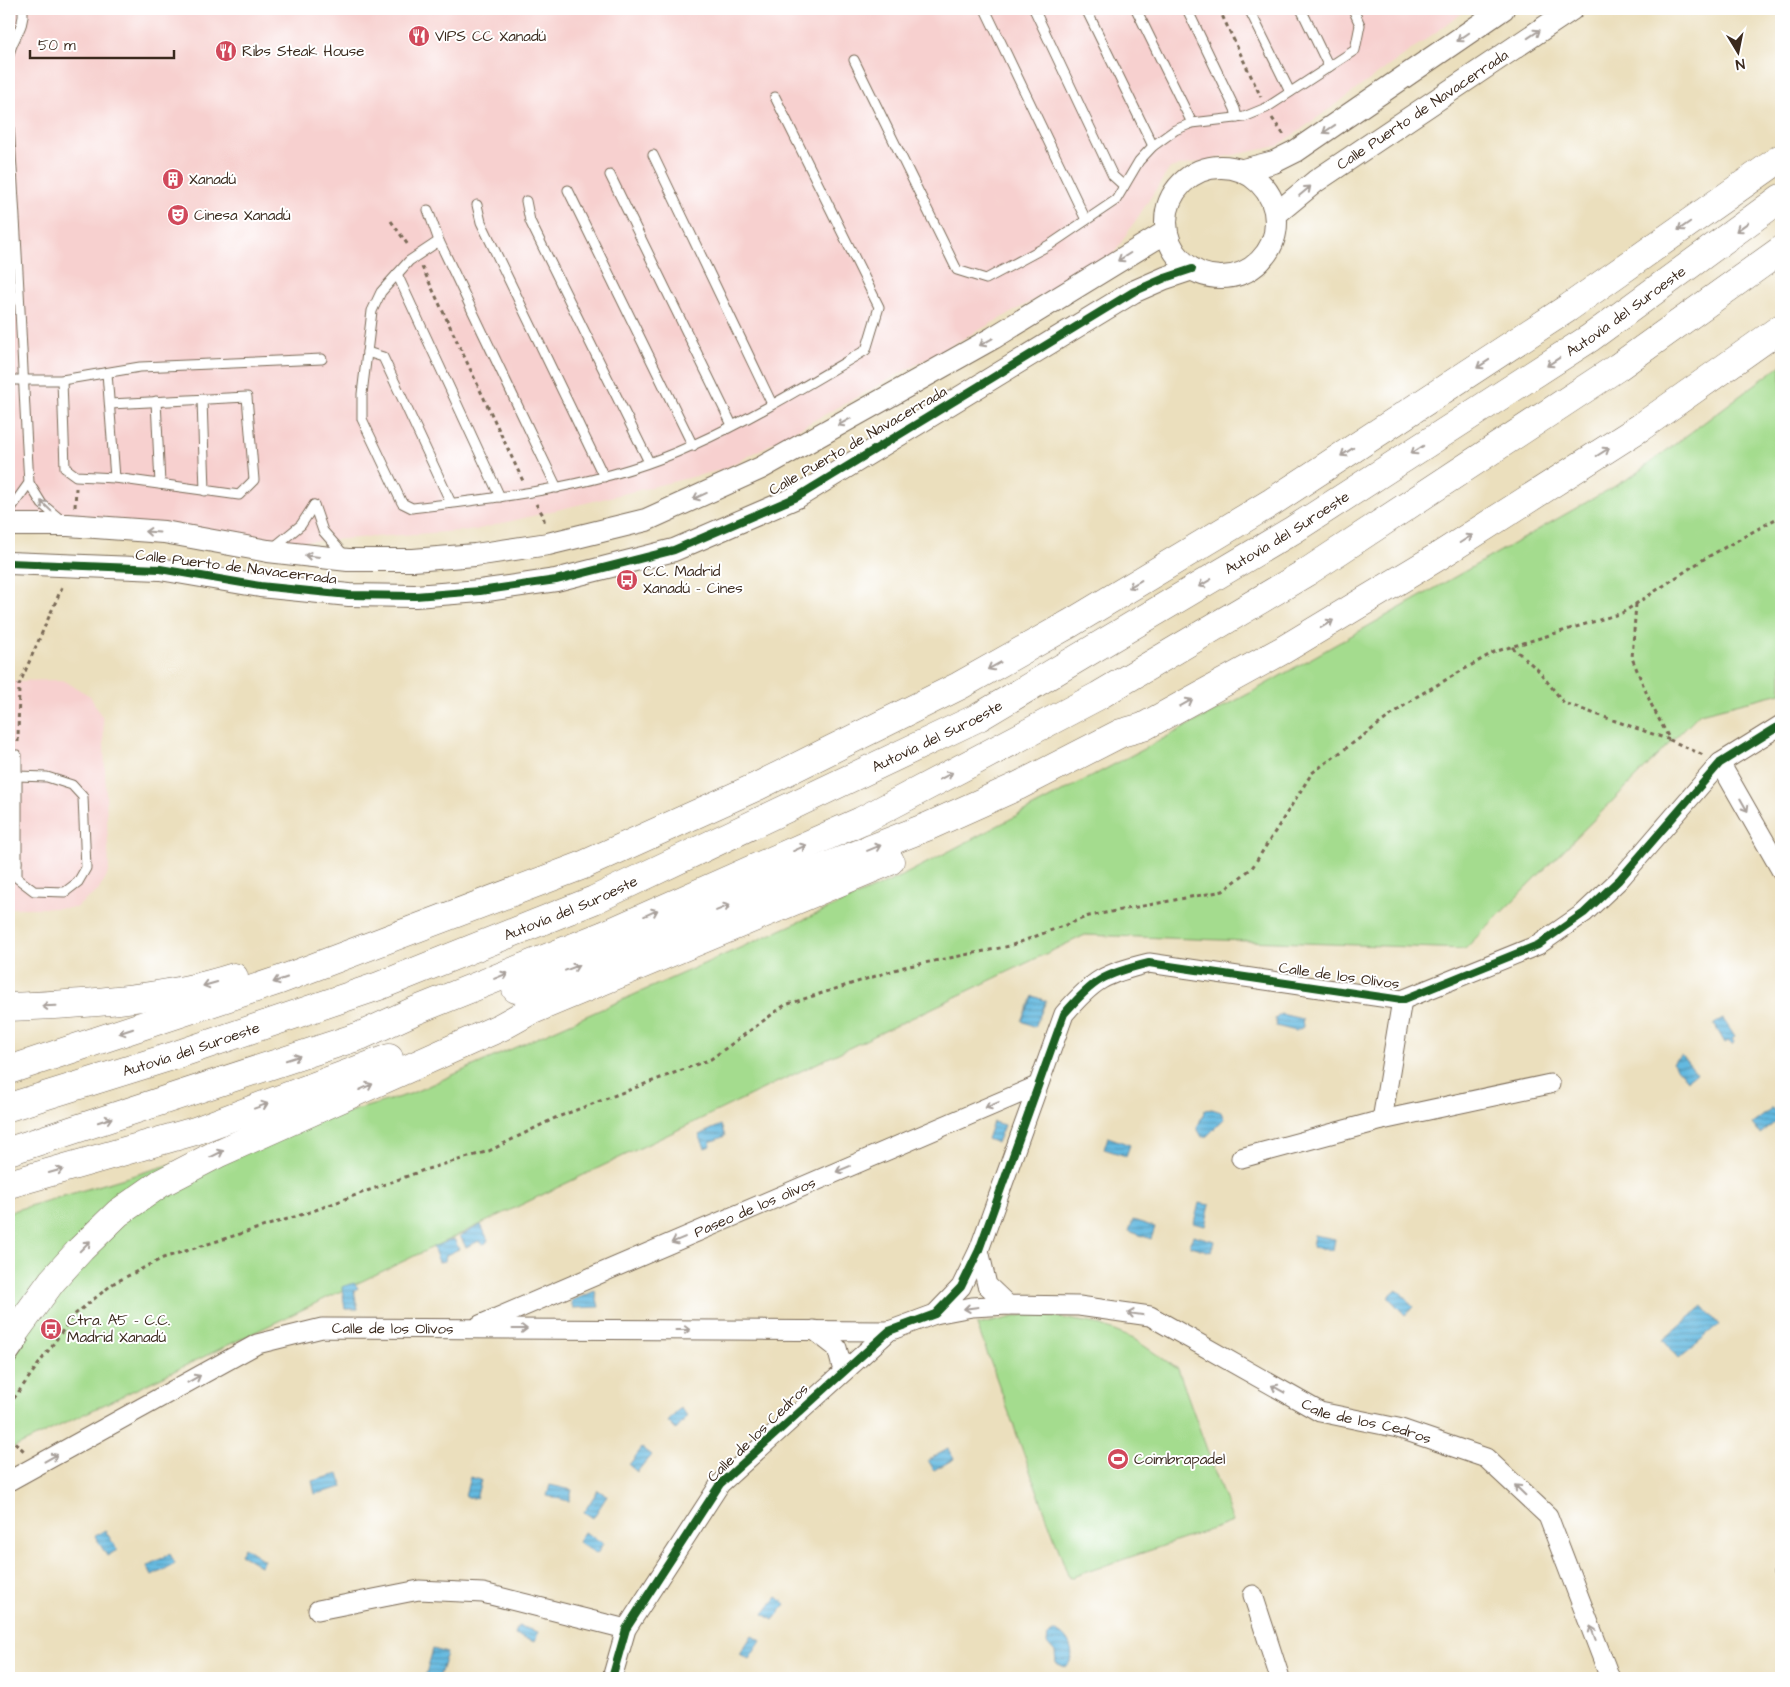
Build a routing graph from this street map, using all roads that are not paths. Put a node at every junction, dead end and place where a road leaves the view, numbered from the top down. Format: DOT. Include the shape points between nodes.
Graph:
graph roads {
  1 [pos="22,9"];
  2 [pos="985,9"];
  3 [pos="1034,9"];
  4 [pos="1086,9"];
  5 [pos="1136,9"];
  6 [pos="1187,9"];
  7 [pos="1249,9"];
  8 [pos="1300,9"];
  9 [pos="1353,9"];
  10 [pos="1503,9"];
  11 [pos="1572,9"];
  12 [pos="9,55"];
  13 [pos="854,60"];
  14 [pos="1329,66"];
  15 [pos="1290,92"];
  16 [pos="775,97"];
  17 [pos="1237,118"];
  18 [pos="1192,123"];
  19 [pos="9,126"];
  20 [pos="1153,146"];
  21 [pos="653,154"];
  22 [pos="1781,158"];
  23 [pos="10,161"];
  24 [pos="1243,170"];
  25 [pos="610,176"];
  26 [pos="1124,186"];
  27 [pos="568,190"];
  28 [pos="1781,198"];
  29 [pos="526,201"];
  30 [pos="12,205"];
  31 [pos="477,205"];
  32 [pos="428,210"];
  33 [pos="1276,214"];
  34 [pos="1086,220"];
  35 [pos="1166,232"];
  36 [pos="439,240"];
  37 [pos="13,243"];
  38 [pos="1781,250"];
  39 [pos="1192,269"];
  40 [pos="397,274"];
  41 [pos="9,290"];
  42 [pos="19,290"];
  43 [pos="1781,328"];
  44 [pos="20,333"];
  45 [pos="9,334"];
  46 [pos="367,352"];
  47 [pos="322,359"];
  48 [pos="107,373"];
  49 [pos="23,379"];
  50 [pos="9,380"];
  51 [pos="62,380"];
  52 [pos="202,399"];
  53 [pos="156,401"];
  54 [pos="110,404"];
  55 [pos="772,404"];
  56 [pos="732,425"];
  57 [pos="693,446"];
  58 [pos="650,462"];
  59 [pos="604,477"];
  60 [pos="115,478"];
  61 [pos="29,483"];
  62 [pos="160,484"];
  63 [pos="557,488"];
  64 [pos="205,490"];
  65 [pos="500,497"];
  66 [pos="451,503"];
  67 [pos="9,511"];
  68 [pos="68,525"];
  69 [pos="9,526"];
  70 [pos="268,551"];
  71 [pos="348,560"];
  72 [pos="9,563"];
  73 [pos="1781,725"];
  74 [pos="1143,727"];
  75 [pos="13,755"];
  76 [pos="1716,761"];
  77 [pos="17,776"];
  78 [pos="13,862"];
  79 [pos="1781,870"];
  80 [pos="359,952"];
  81 [pos="1402,1000"];
  82 [pos="9,1007"];
  83 [pos="528,1012"];
  84 [pos="360,1036"];
  85 [pos="9,1070"];
  86 [pos="1550,1084"];
  87 [pos="1037,1086"];
  88 [pos="9,1106"];
  89 [pos="1382,1120"];
  90 [pos="9,1151"];
  91 [pos="1241,1158"];
  92 [pos="9,1184"];
  93 [pos="979,1250"];
  94 [pos="52,1281"];
  95 [pos="1008,1305"];
  96 [pos="42,1311"];
  97 [pos="935,1314"];
  98 [pos="472,1328"];
  99 [pos="814,1330"];
  100 [pos="889,1331"];
  101 [pos="19,1336"];
  102 [pos="9,1362"];
  103 [pos="843,1371"];
  104 [pos="9,1481"];
  105 [pos="1781,1567"];
  106 [pos="1781,1581"];
  107 [pos="1253,1595"];
  108 [pos="318,1610"];
  109 [pos="626,1629"];
  110 [pos="612,1678"];
  111 [pos="1280,1678"];
  112 [pos="1610,1678"];
  1 -- 12 [label="lane" via="20,31 11,43"];
  2 -- 34 [label="lane"];
  3 -- 26 [label="lane" via="1113,176"];
  4 -- 20 [label="lane"];
  5 -- 18 [label="lane"];
  6 -- 17 [label="lane"];
  7 -- 15 [label="lane"];
  8 -- 14 [label="lane"];
  9 -- 14 [label="lane" via="1360,25 1354,50"];
  10 -- 24 [label="street, one-way" via="1296,151 1274,162"];
  33 -- 11 [label="street, Calle Puerto de Navacerrada, one-way" via="1316,181"];
  13 -- 34 [label="lane" via="957,270 986,279"];
  14 -- 15 [label="lane"];
  15 -- 17 [label="lane" via="1266,108"];
  16 -- 55 [label="lane" via="879,308 866,350 816,382"];
  17 -- 18 [label="lane"];
  18 -- 20 [label="lane" via="1175,130"];
  19 -- 23 [label="lane"];
  20 -- 26 [label="lane" via="1139,161"];
  21 -- 55 [label="lane"];
  22 -- 80 [label="highway, one-way" via="1568,308 1272,502 959,686 758,786 581,866"];
  23 -- 30 [label="lane"];
  24 -- 33 [label="street" via="1266,188"];
  24 -- 35 [label="street" via="1209,167 1193,173 1170,198 1165,215"];
  25 -- 56 [label="lane"];
  26 -- 34 [label="lane" via="1116,200"];
  27 -- 57 [label="lane"];
  28 -- 88 [label="highway, Autovía del Suroeste, one-way" via="1590,338 1442,434 1293,530 979,717 594,900 406,975 176,1055"];
  29 -- 58 [label="lane" via="530,221"];
  30 -- 37 [label="lane"];
  31 -- 59 [label="lane" via="481,222"];
  32 -- 36 [label="lane"];
  33 -- 39 [label="street" via="1276,232 1270,249 1259,263 1227,277 1209,276"];
  35 -- 39 [label="street" via="1180,260"];
  35 -- 71 [label="street, Calle Puerto de Navacerrada, one-way" via="993,338 761,468 646,520 548,544 466,556"];
  36 -- 40 [label="lane" via="408,260"];
  36 -- 63 [label="lane"];
  37 -- 42 [label="lane"];
  84 -- 38 [label="highway, one-way" via="604,935 861,821 1098,696 1307,572 1618,367"];
  39 -- 72 [label="street, Calle Puerto de Navacerrada" via="1133,292 797,497 674,550 556,580 415,596 349,595 260,586 160,569"];
  40 -- 46 [label="lane" via="381,292 372,311"];
  40 -- 65 [label="lane"];
  41 -- 42 [label="lane"];
  42 -- 44 [label="lane"];
  74 -- 43 [label="highway, one-way" via="1283,650 1439,556 1641,427"];
  44 -- 45 [label="lane"];
  44 -- 49 [label="lane"];
  46 -- 66 [label="lane" via="383,357"];
  46 -- 66 [label="lane" via="362,419 402,503 412,508"];
  47 -- 48 [label="lane" via="140,367"];
  48 -- 51 [label="lane"];
  48 -- 54 [label="lane"];
  49 -- 50 [label="lane"];
  49 -- 51 [label="lane"];
  49 -- 61 [label="lane"];
  51 -- 60 [label="lane" via="65,468 76,476"];
  52 -- 53 [label="lane"];
  52 -- 64 [label="lane"];
  52 -- 64 [label="lane" via="247,397 254,480 239,495"];
  53 -- 54 [label="lane"];
  53 -- 62 [label="lane"];
  54 -- 60 [label="lane"];
  55 -- 56 [label="lane"];
  56 -- 57 [label="lane"];
  57 -- 58 [label="lane"];
  58 -- 59 [label="lane"];
  59 -- 63 [label="lane"];
  60 -- 62 [label="lane"];
  61 -- 67 [label="lane"];
  68 -- 61 [label="lane, one-way" via="42,504"];
  62 -- 64 [label="lane"];
  63 -- 65 [label="lane"];
  65 -- 66 [label="lane"];
  68 -- 69 [label="street, Calle Puerto de Navacerrada"];
  70 -- 68 [label="street, Calle Puerto de Navacerrada, one-way" via="164,532"];
  71 -- 70 [label="street, Calle Puerto de Navacerrada, one-way"];
  70 -- 71 [label="lane" via="301,525 314,505 323,532"];
  73 -- 76 [label="street, Calle de los Olivos"];
  74 -- 83 [label="highway" via="1126,741 902,856"];
  84 -- 74 [label="highway, one-way" via="418,1026 579,966 929,826"];
  75 -- 77 [label="lane"];
  76 -- 79 [label="street, one-way"];
  76 -- 81 [label="street, Calle de los Olivos" via="1619,880 1584,913 1538,946"];
  77 -- 78 [label="lane"];
  77 -- 78 [label="lane" via="47,777 72,785 82,797 86,868 78,882 65,892 34,891 17,878"];
  80 -- 82 [label="highway, one-way" via="305,953 206,986 136,998"];
  80 -- 85 [label="highway, one-way"];
  81 -- 87 [label="street, Calle de los Olivos" via="1148,963 1114,971 1086,988 1064,1014"];
  81 -- 89 [label="street"];
  92 -- 83 [label="highway, one-way" via="195,1131 497,1018"];
  94 -- 83 [label="highway, one-way" via="118,1213 161,1183 217,1154"];
  90 -- 84 [label="highway, one-way"];
  86 -- 89 [label="street"];
  87 -- 93 [label="street, Calle de los Olivos"];
  87 -- 98 [label="street, Paseo de los olivos, one-way"];
  89 -- 91 [label="street"];
  93 -- 95 [label="street" via="987,1285"];
  93 -- 97 [label="street, Calle de los Olivos" via="960,1287"];
  94 -- 96 [label="lane" via="47,1304"];
  94 -- 101 [label="highway"];
  95 -- 97 [label="street, Calle de los Cedros, one-way"];
  112 -- 95 [label="street, Calle de los Cedros, one-way" via="1548,1516 1486,1458 1398,1428 1320,1412 1150,1316 1078,1306"];
  97 -- 100 [label="street"];
  98 -- 99 [label="street, Calle de los Olivos, one-way"];
  104 -- 98 [label="street, Calle de los Olivos, one-way" via="257,1344 322,1328"];
  99 -- 100 [label="street, Calle de los Olivos"];
  99 -- 103 [label="street" via="837,1348"];
  100 -- 103 [label="street, Calle de los Cedros"];
  101 -- 102 [label="lane"];
  103 -- 109 [label="street, Calle de los Cedros" via="720,1484"];
  105 -- 106 [label="lane" via="1778,1573"];
  107 -- 111 [label="street"];
  108 -- 109 [label="street" via="419,1590 483,1593"];
  109 -- 110 [label="street, Calle de los Cedros"];
}
